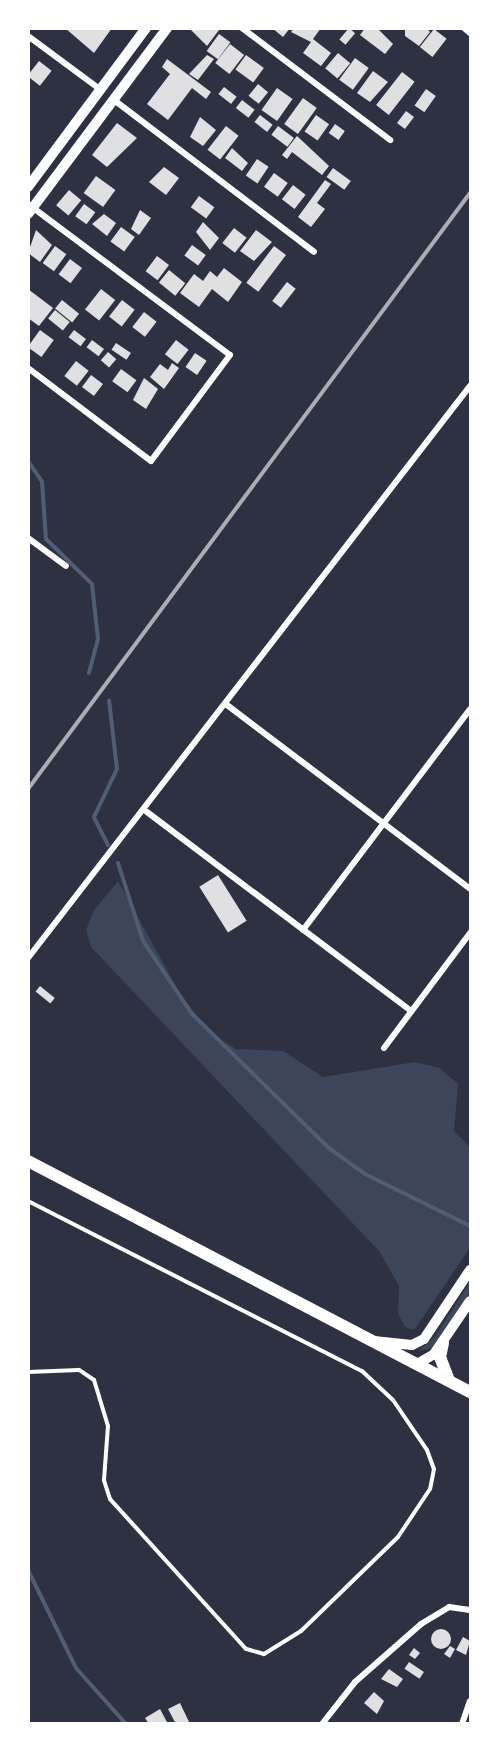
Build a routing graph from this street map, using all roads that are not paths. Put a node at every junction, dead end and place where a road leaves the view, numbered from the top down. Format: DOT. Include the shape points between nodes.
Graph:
graph roads {
  1 [pos="146,28"];
  2 [pos="167,28"];
  3 [pos="242,28"];
  4 [pos="464,28"];
  5 [pos="471,33"];
  6 [pos="28,36"];
  7 [pos="100,90"];
  8 [pos="114,100"];
  9 [pos="390,140"];
  10 [pos="28,187"];
  11 [pos="30,209"];
  12 [pos="314,252"];
  13 [pos="28,368"];
  14 [pos="471,386"];
  15 [pos="28,538"];
  16 [pos="66,566"];
  17 [pos="227,705"];
  18 [pos="471,709"];
  19 [pos="147,812"];
  20 [pos="384,824"];
  21 [pos="471,889"];
  22 [pos="303,930"];
  23 [pos="471,933"];
  24 [pos="28,958"];
  25 [pos="411,1011"];
  26 [pos="384,1047"];
  27 [pos="28,1161"];
  28 [pos="28,1201"];
  29 [pos="471,1270"];
  30 [pos="471,1301"];
  31 [pos="375,1341"];
  32 [pos="443,1343"];
  33 [pos="417,1364"];
  34 [pos="28,1372"];
  35 [pos="450,1381"];
  36 [pos="471,1392"];
  37 [pos="471,1610"];
  38 [pos="471,1701"];
  39 [pos="321,1724"];
  40 [pos="462,1724"];
  1 -- 7 [label="main road"];
  2 -- 8 [label="main road"];
  3 -- 9 [label="street"];
  4 -- 5 [label="street"];
  6 -- 7 [label="street"];
  7 -- 10 [label="main road"];
  8 -- 11 [label="main road"];
  8 -- 12 [label="street"];
  11 -- 13 [label="street" via="230,355 151,461"];
  14 -- 17 [label="street"];
  15 -- 16 [label="street"];
  17 -- 19 [label="street"];
  17 -- 20 [label="street"];
  18 -- 20 [label="street"];
  19 -- 22 [label="street"];
  19 -- 24 [label="street"];
  20 -- 21 [label="street"];
  20 -- 22 [label="street"];
  22 -- 25 [label="street"];
  23 -- 25 [label="street"];
  25 -- 26 [label="street"];
  27 -- 31 [label="main road"];
  28 -- 34 [label="lane" via="362,1371 393,1400 427,1450 434,1469 430,1489 398,1537 301,1631 264,1654 246,1649 110,1499 104,1480 108,1426 94,1380 79,1370"];
  29 -- 31 [label="main road" via="424,1339 412,1345"];
  30 -- 32 [label="main road"];
  31 -- 33 [label="main road"];
  32 -- 33 [label="main road"];
  32 -- 35 [label="main road" via="440,1358"];
  33 -- 35 [label="main road"];
  35 -- 36 [label="main road"];
  37 -- 39 [label="street" via="449,1607 375,1662"];
  38 -- 40 [label="street"];
}
